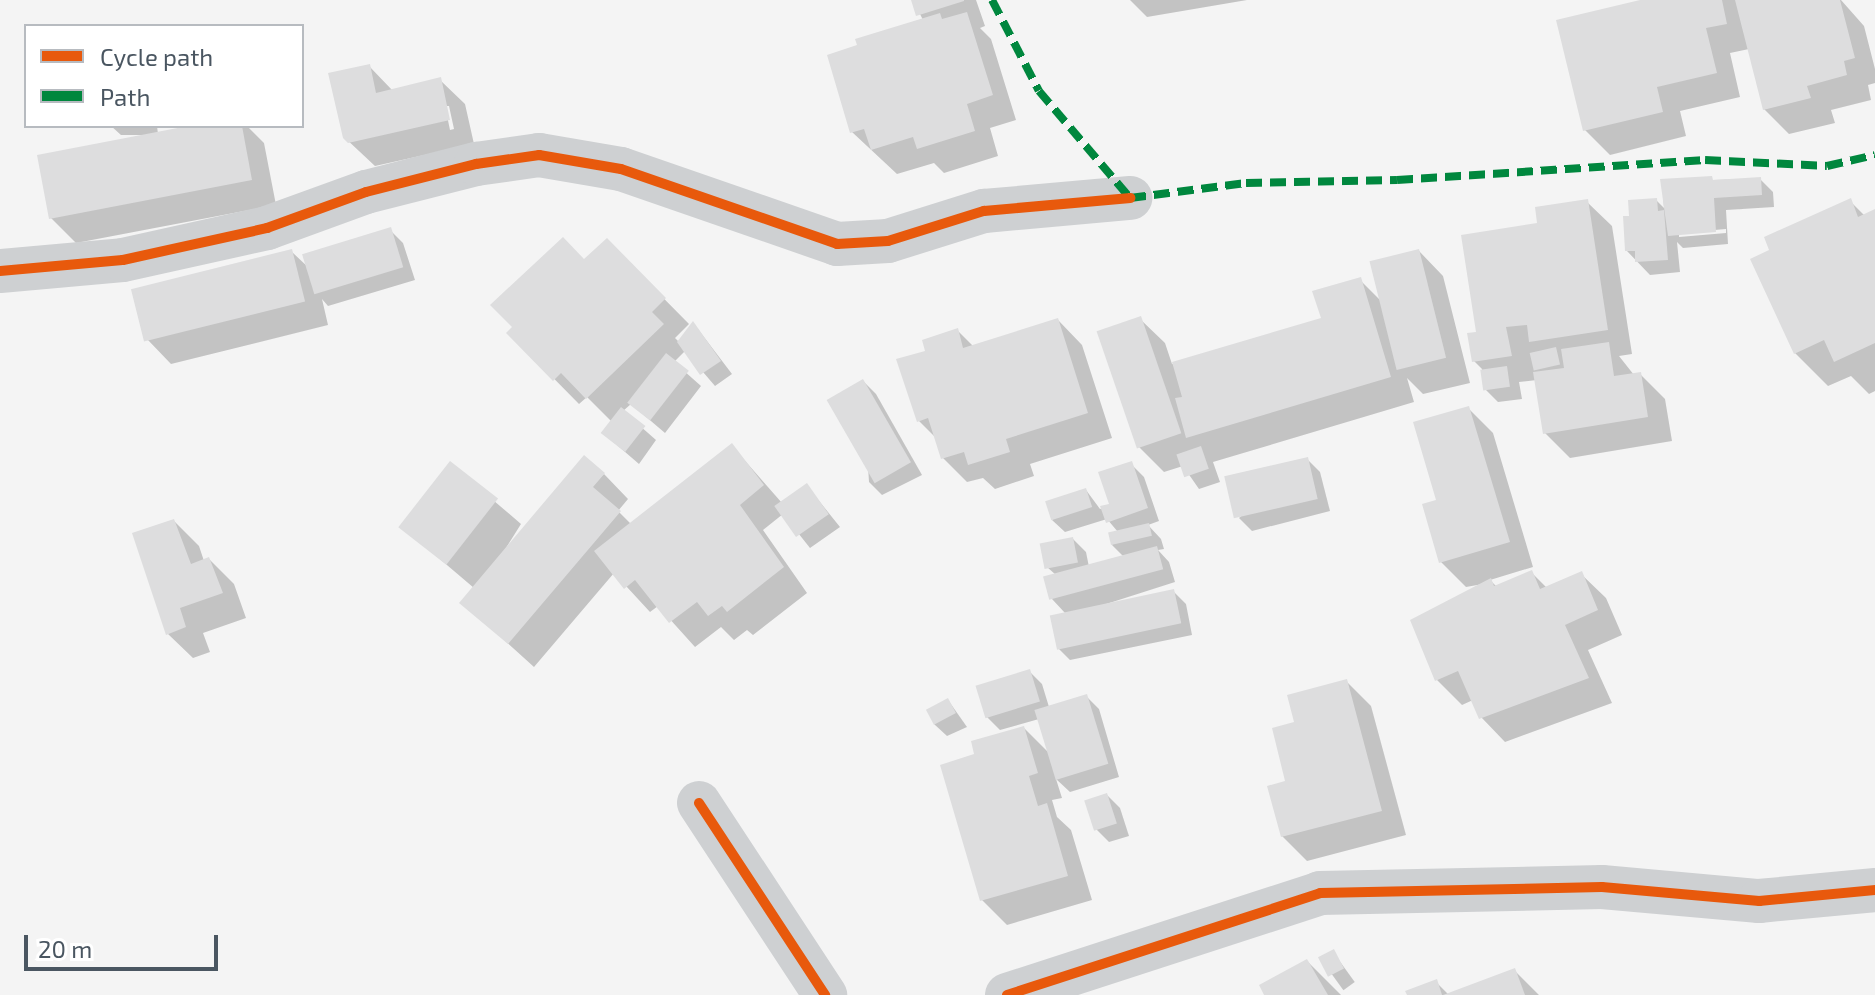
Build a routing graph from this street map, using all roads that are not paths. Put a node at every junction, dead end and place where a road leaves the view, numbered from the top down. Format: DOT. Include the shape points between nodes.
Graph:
graph roads {
  1 [pos="1130,198"];
  2 [pos="0,271"];
  3 [pos="699,803"];
  4 [pos="1875,890"];
  5 [pos="825,995"];
  6 [pos="1007,995"];
  1 -- 2 [label="street" via="984,211 888,241 837,244 621,169 539,155 462,167 366,192 267,228 123,260"];
  3 -- 5 [label="street"];
  4 -- 6 [label="street" via="1759,901 1602,887 1320,893"];
}
